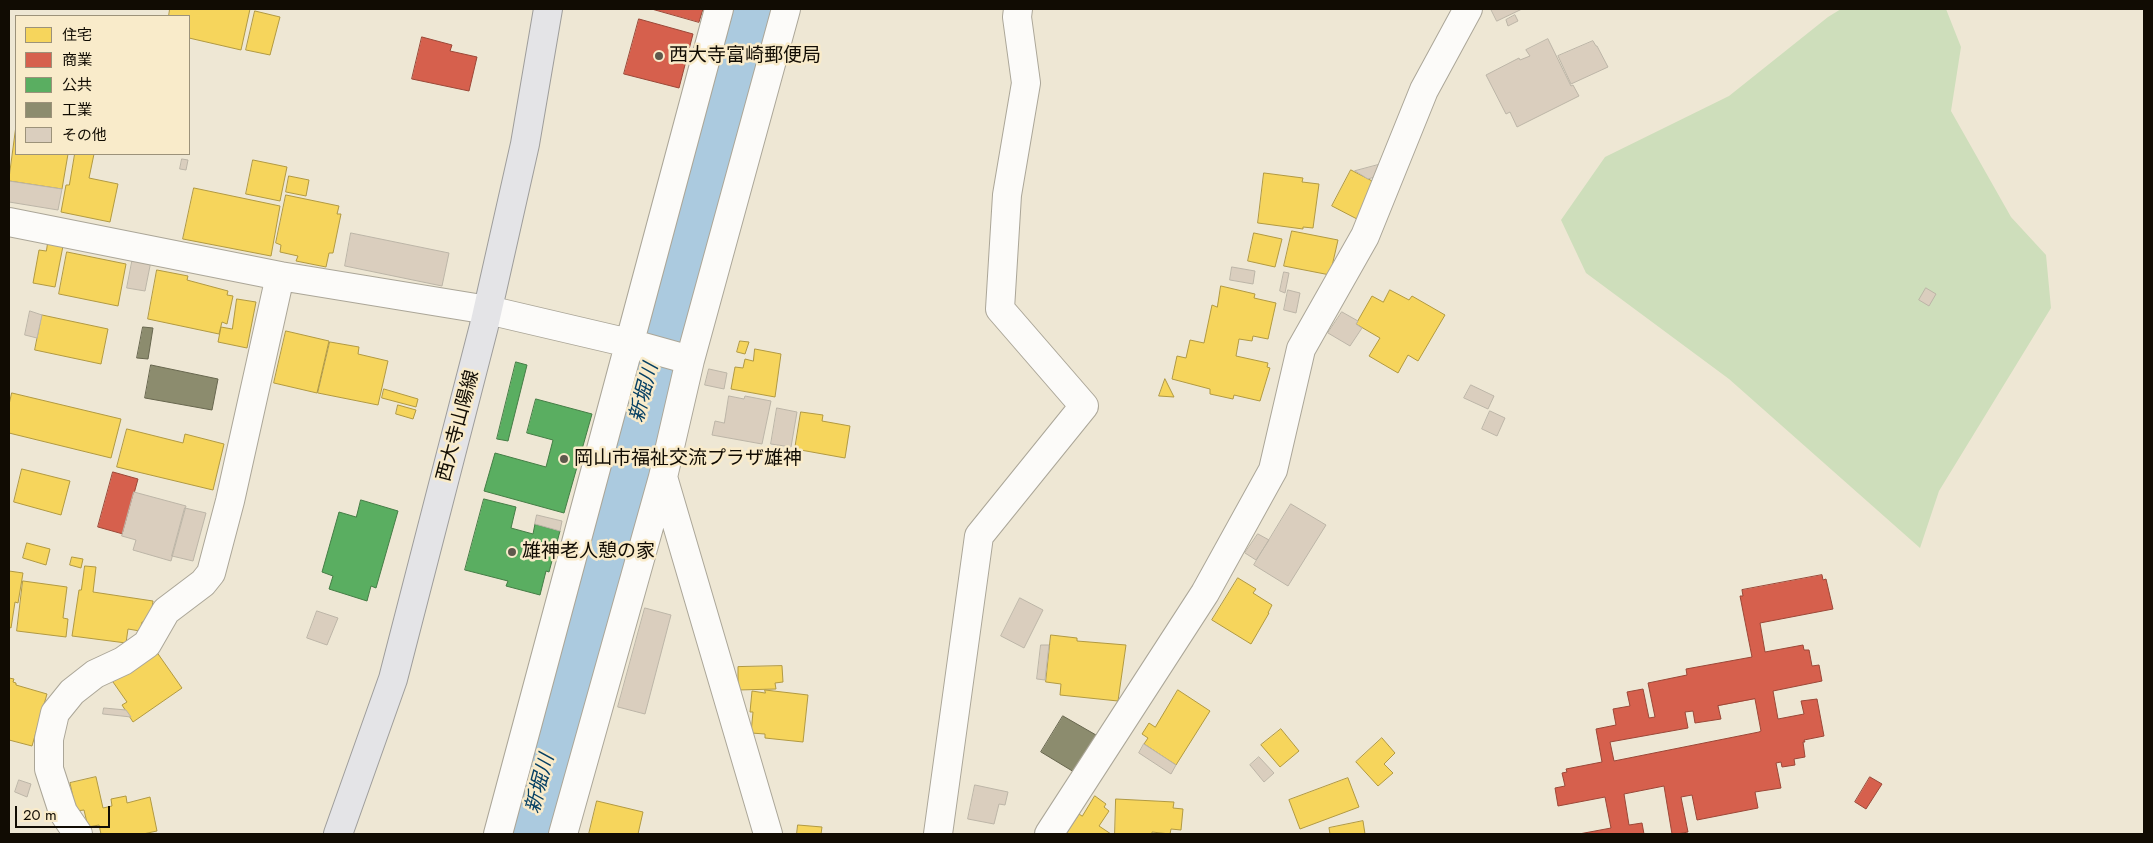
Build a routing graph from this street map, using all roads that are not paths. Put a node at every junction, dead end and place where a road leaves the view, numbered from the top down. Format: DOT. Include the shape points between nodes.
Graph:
graph roads {
  1 [pos="548,9"];
  2 [pos="719,9"];
  3 [pos="786,9"];
  4 [pos="1018,9"];
  5 [pos="1468,9"];
  6 [pos="9,222"];
  7 [pos="280,276"];
  8 [pos="488,310"];
  9 [pos="633,344"];
  10 [pos="685,358"];
  11 [pos="663,477"];
  12 [pos="78,834"];
  13 [pos="338,834"];
  14 [pos="498,834"];
  15 [pos="563,834"];
  16 [pos="768,834"];
  17 [pos="938,834"];
  18 [pos="1049,834"];
  1 -- 8 [label="main road, 西大寺山陽線" via="525,144"];
  2 -- 9 [label="street"];
  3 -- 10 [label="street"];
  4 -- 17 [label="street" via="1026,83 1007,195 1000,309 1084,406 979,536"];
  5 -- 18 [label="street" via="1424,90 1365,236 1301,349 1273,470 1205,593"];
  6 -- 7 [label="street"];
  7 -- 8 [label="street"];
  7 -- 12 [label="street" via="211,573 166,611 146,644 123,661 95,674 72,692 55,713 49,739 50,769 63,812"];
  8 -- 9 [label="street"];
  8 -- 13 [label="main road, 西大寺山陽線" via="393,679"];
  9 -- 10 [label="street"];
  9 -- 14 [label="street"];
  10 -- 11 [label="street"];
  11 -- 15 [label="street"];
  11 -- 16 [label="street"];
}
